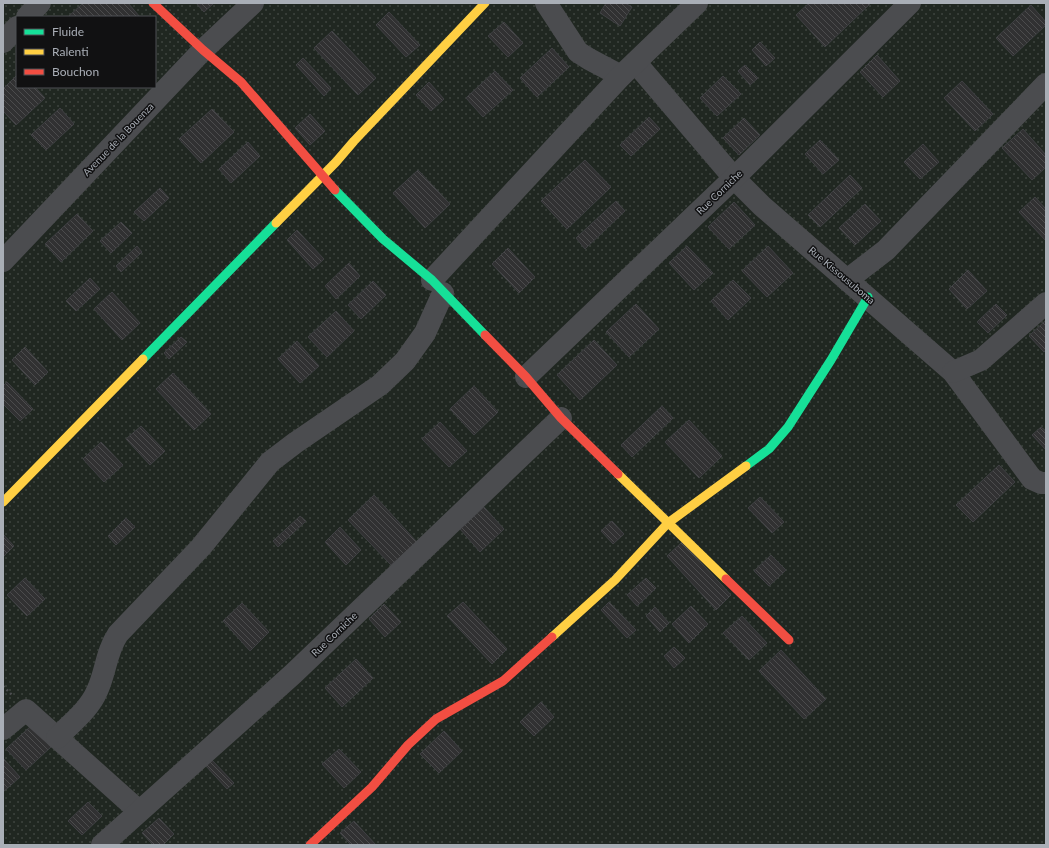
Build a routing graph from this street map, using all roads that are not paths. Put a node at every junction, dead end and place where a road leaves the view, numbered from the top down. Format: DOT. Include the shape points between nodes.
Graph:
graph roads {
  1 [pos="40,3"];
  2 [pos="153,3"];
  3 [pos="253,3"];
  4 [pos="485,3"];
  5 [pos="546,3"];
  6 [pos="696,3"];
  7 [pos="910,3"];
  8 [pos="28,16"];
  9 [pos="16,28"];
  10 [pos="3,42"];
  11 [pos="203,50"];
  12 [pos="628,69"];
  13 [pos="1046,84"];
  14 [pos="322,176"];
  15 [pos="734,178"];
  16 [pos="3,261"];
  17 [pos="847,280"];
  18 [pos="437,286"];
  19 [pos="868,297"];
  20 [pos="1046,303"];
  21 [pos="954,372"];
  22 [pos="526,377"];
  23 [pos="561,418"];
  24 [pos="1046,483"];
  25 [pos="3,502"];
  26 [pos="668,523"];
  27 [pos="789,640"];
  28 [pos="3,729"];
  29 [pos="57,738"];
  30 [pos="139,811"];
  31 [pos="102,845"];
  32 [pos="310,845"];
  1 -- 8 [label="street"];
  2 -- 11 [label="street"];
  3 -- 11 [label="street, Avenue de la Bouenza"];
  4 -- 14 [label="street"];
  5 -- 12 [label="street, Rue Kissousuboma" via="578,52 589,59"];
  6 -- 12 [label="street"];
  7 -- 15 [label="street, Rue Corniche"];
  9 -- 10 [label="street"];
  11 -- 14 [label="street" via="241,82"];
  11 -- 16 [label="street, Avenue de la Bouenza"];
  12 -- 15 [label="street, Rue Kissousuboma"];
  12 -- 18 [label="street"];
  13 -- 17 [label="street" via="886,250"];
  14 -- 18 [label="street" via="383,239"];
  14 -- 25 [label="street"];
  15 -- 17 [label="street, Rue Kissousuboma" via="762,206"];
  15 -- 22 [label="street, Rue Corniche"];
  17 -- 19 [label="street, Rue Kissousuboma"];
  18 -- 22 [label="street"];
  18 -- 29 [label="street" via="425,333 405,361 380,386 270,462 201,547 118,634 112,642 96,692 88,706"];
  19 -- 21 [label="street, Rue Kissousuboma"];
  19 -- 26 [label="street" via="831,360 780,437 769,448"];
  20 -- 21 [label="street" via="981,360"];
  21 -- 24 [label="street, Rue Kissousuboma" via="1032,479"];
  22 -- 23 [label="street"];
  23 -- 26 [label="street"];
  23 -- 30 [label="street, Rue Corniche" via="293,674"];
  26 -- 27 [label="street"];
  26 -- 32 [label="street" via="614,580 503,681 436,719 408,745 372,787"];
  28 -- 29 [label="street" via="26,710"];
  29 -- 30 [label="street"];
  30 -- 31 [label="street, Rue Corniche"];
}
